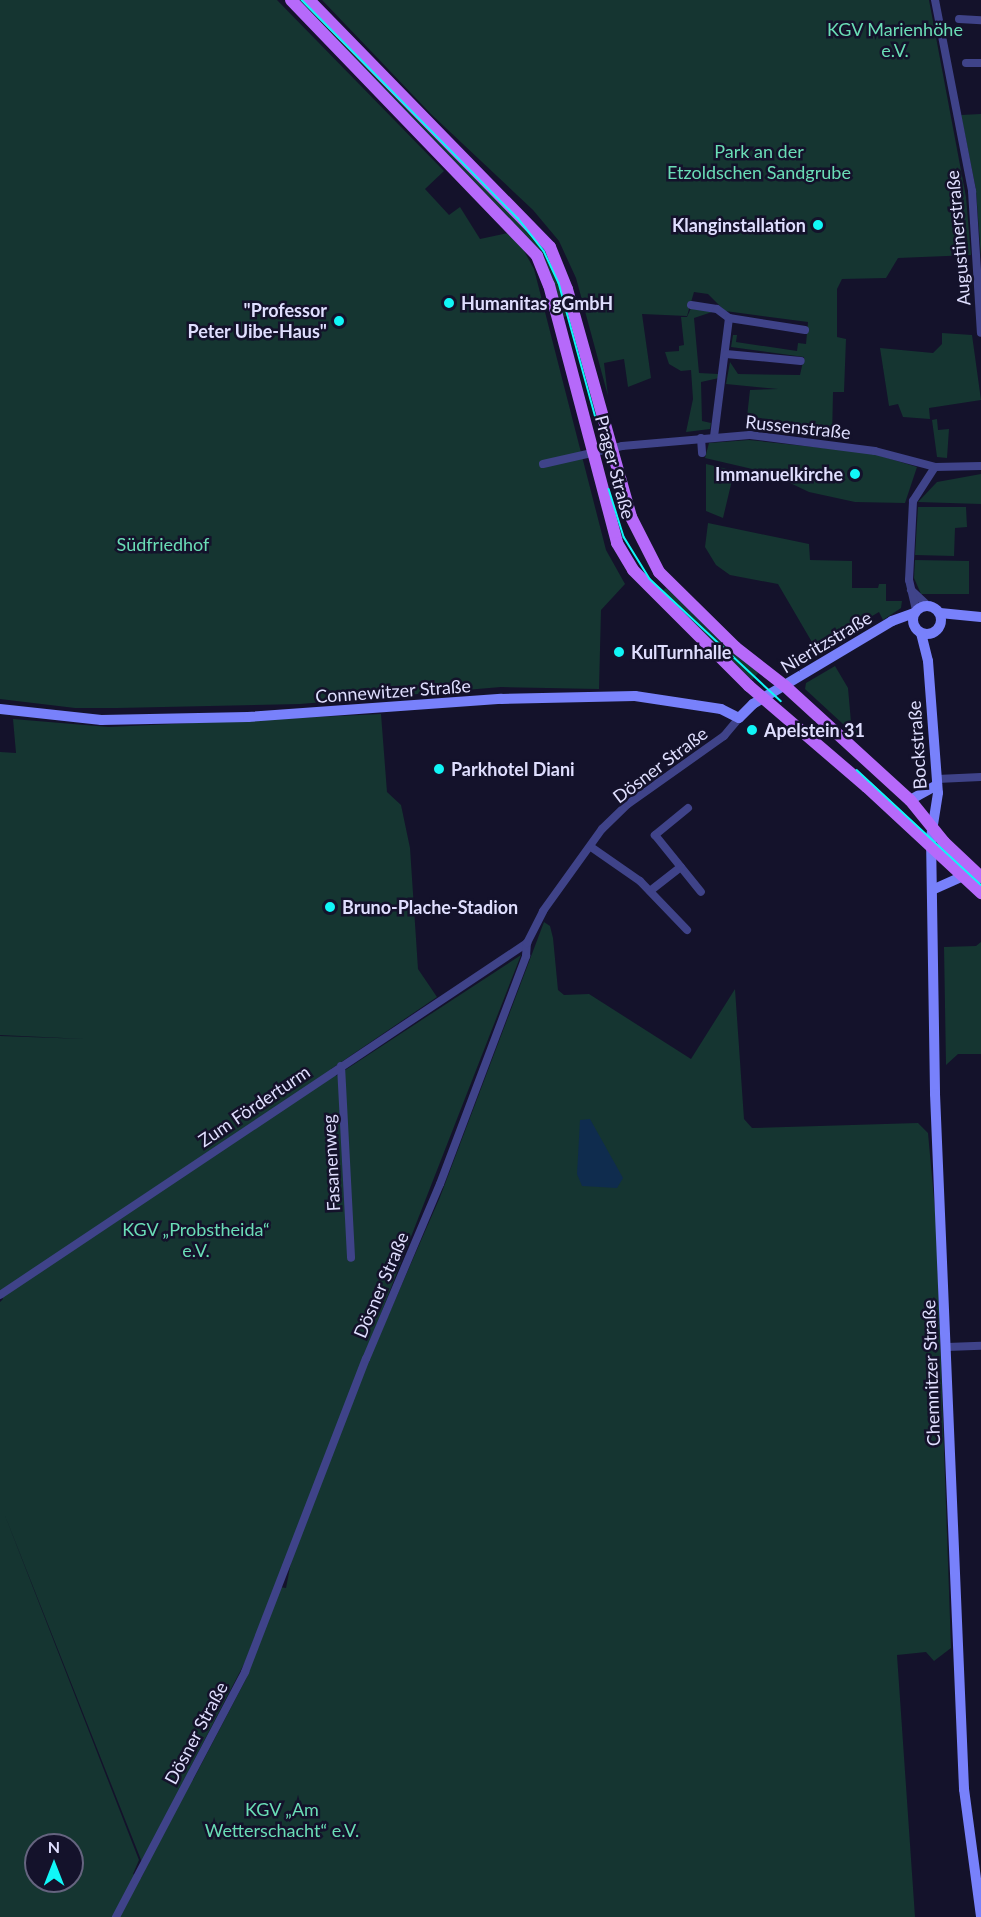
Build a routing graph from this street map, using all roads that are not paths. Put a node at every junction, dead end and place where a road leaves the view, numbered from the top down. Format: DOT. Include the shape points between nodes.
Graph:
graph roads {
  1 [pos="291,0"];
  2 [pos="309,0"];
  3 [pos="935,0"];
  4 [pos="959,19"];
  5 [pos="981,20"];
  6 [pos="966,63"];
  7 [pos="981,63"];
  8 [pos="691,305"];
  9 [pos="729,318"];
  10 [pos="805,330"];
  11 [pos="981,333"];
  12 [pos="726,354"];
  13 [pos="801,361"];
  14 [pos="714,436"];
  15 [pos="701,438"];
  16 [pos="611,448"];
  17 [pos="592,452"];
  18 [pos="702,453"];
  19 [pos="543,464"];
  20 [pos="981,465"];
  21 [pos="935,467"];
  22 [pos="910,589"];
  23 [pos="927,605"];
  24 [pos="915,612"];
  25 [pos="940,613"];
  26 [pos="969,617"];
  27 [pos="981,617"];
  28 [pos="892,621"];
  29 [pos="917,629"];
  30 [pos="937,629"];
  31 [pos="928,661"];
  32 [pos="781,688"];
  33 [pos="764,698"];
  34 [pos="0,709"];
  35 [pos="739,718"];
  36 [pos="981,777"];
  37 [pos="937,782"];
  38 [pos="910,800"];
  39 [pos="688,808"];
  40 [pos="933,827"];
  41 [pos="931,845"];
  42 [pos="591,847"];
  43 [pos="681,867"];
  44 [pos="963,876"];
  45 [pos="981,877"];
  46 [pos="932,890"];
  47 [pos="650,891"];
  48 [pos="701,892"];
  49 [pos="981,893"];
  50 [pos="687,930"];
  51 [pos="527,943"];
  52 [pos="341,1066"];
  53 [pos="351,1258"];
  54 [pos="0,1295"];
  55 [pos="981,1346"];
  56 [pos="946,1347"];
  57 [pos="981,1915"];
  58 [pos="116,1917"];
  1 -- 17 [label="main road, Prager Straße" via="537,256 549,285"];
  2 -- 16 [label="main road, Prager Straße" via="550,247 567,289"];
  3 -- 11 [label="street, Augustinerstraße" via="972,191"];
  4 -- 5 [label="street"];
  6 -- 7 [label="street"];
  8 -- 9 [label="street" via="717,309"];
  9 -- 10 [label="street"];
  9 -- 12 [label="street"];
  12 -- 13 [label="street"];
  12 -- 14 [label="street"];
  14 -- 15 [label="street, Russenstraße"];
  14 -- 21 [label="street, Russenstraße" via="750,435 875,451"];
  15 -- 16 [label="street, Russenstraße"];
  15 -- 18 [label="street"];
  16 -- 17 [label="street, Russenstraße"];
  16 -- 32 [label="main road, Prager Straße" via="631,517 659,572"];
  17 -- 19 [label="street, Russenstraße"];
  17 -- 33 [label="main road, Prager Straße" via="624,557 705,645"];
  20 -- 21 [label="street, Russenstraße"];
  21 -- 22 [label="street" via="913,501"];
  22 -- 23 [label="street"];
  22 -- 24 [label="street"];
  23 -- 24 [label="street, Nieritzstraße"];
  23 -- 25 [label="street"];
  24 -- 28 [label="street, Nieritzstraße"];
  24 -- 29 [label="street, Bockstraße"];
  25 -- 26 [label="street"];
  25 -- 30 [label="street, Bockstraße"];
  26 -- 27 [label="street"];
  26 -- 30 [label="street, Nieritzstraße"];
  28 -- 29 [label="street, Nieritzstraße"];
  28 -- 32 [label="street, Nieritzstraße"];
  29 -- 30 [label="street, Nieritzstraße"];
  29 -- 31 [label="street, Bockstraße"];
  30 -- 31 [label="street, Bockstraße"];
  31 -- 37 [label="street, Bockstraße"];
  32 -- 33 [label="street"];
  32 -- 38 [label="main road, Prager Straße"];
  33 -- 35 [label="street"];
  33 -- 41 [label="main road, Prager Straße"];
  34 -- 35 [label="street, Connewitzer Straße" via="101,720 237,717 501,699 635,696 721,709"];
  35 -- 42 [label="street, Dösner Straße" via="724,736 628,804"];
  36 -- 37 [label="street"];
  37 -- 38 [label="street"];
  37 -- 40 [label="street, Bockstraße"];
  38 -- 40 [label="main road, Prager Straße"];
  39 -- 43 [label="street" via="655,835"];
  40 -- 41 [label="street, Chemnitzer Straße"];
  40 -- 45 [label="main road, Prager Straße"];
  41 -- 44 [label="main road, Prager Straße"];
  41 -- 46 [label="street, Chemnitzer Straße"];
  42 -- 47 [label="street"];
  42 -- 51 [label="street, Dösner Straße" via="543,911"];
  43 -- 47 [label="street"];
  43 -- 48 [label="street"];
  44 -- 46 [label="street"];
  44 -- 49 [label="main road, Prager Straße"];
  46 -- 56 [label="street, Chemnitzer Straße" via="935,1101"];
  47 -- 50 [label="street"];
  51 -- 52 [label="street, Zum Förderturm"];
  51 -- 58 [label="street, Dösner Straße" via="526,956 440,1185 366,1359 245,1672"];
  52 -- 53 [label="street, Fasanenweg"];
  52 -- 54 [label="street, Zum Förderturm"];
  55 -- 56 [label="street"];
  56 -- 57 [label="street, Chemnitzer Straße" via="965,1807"];
}
